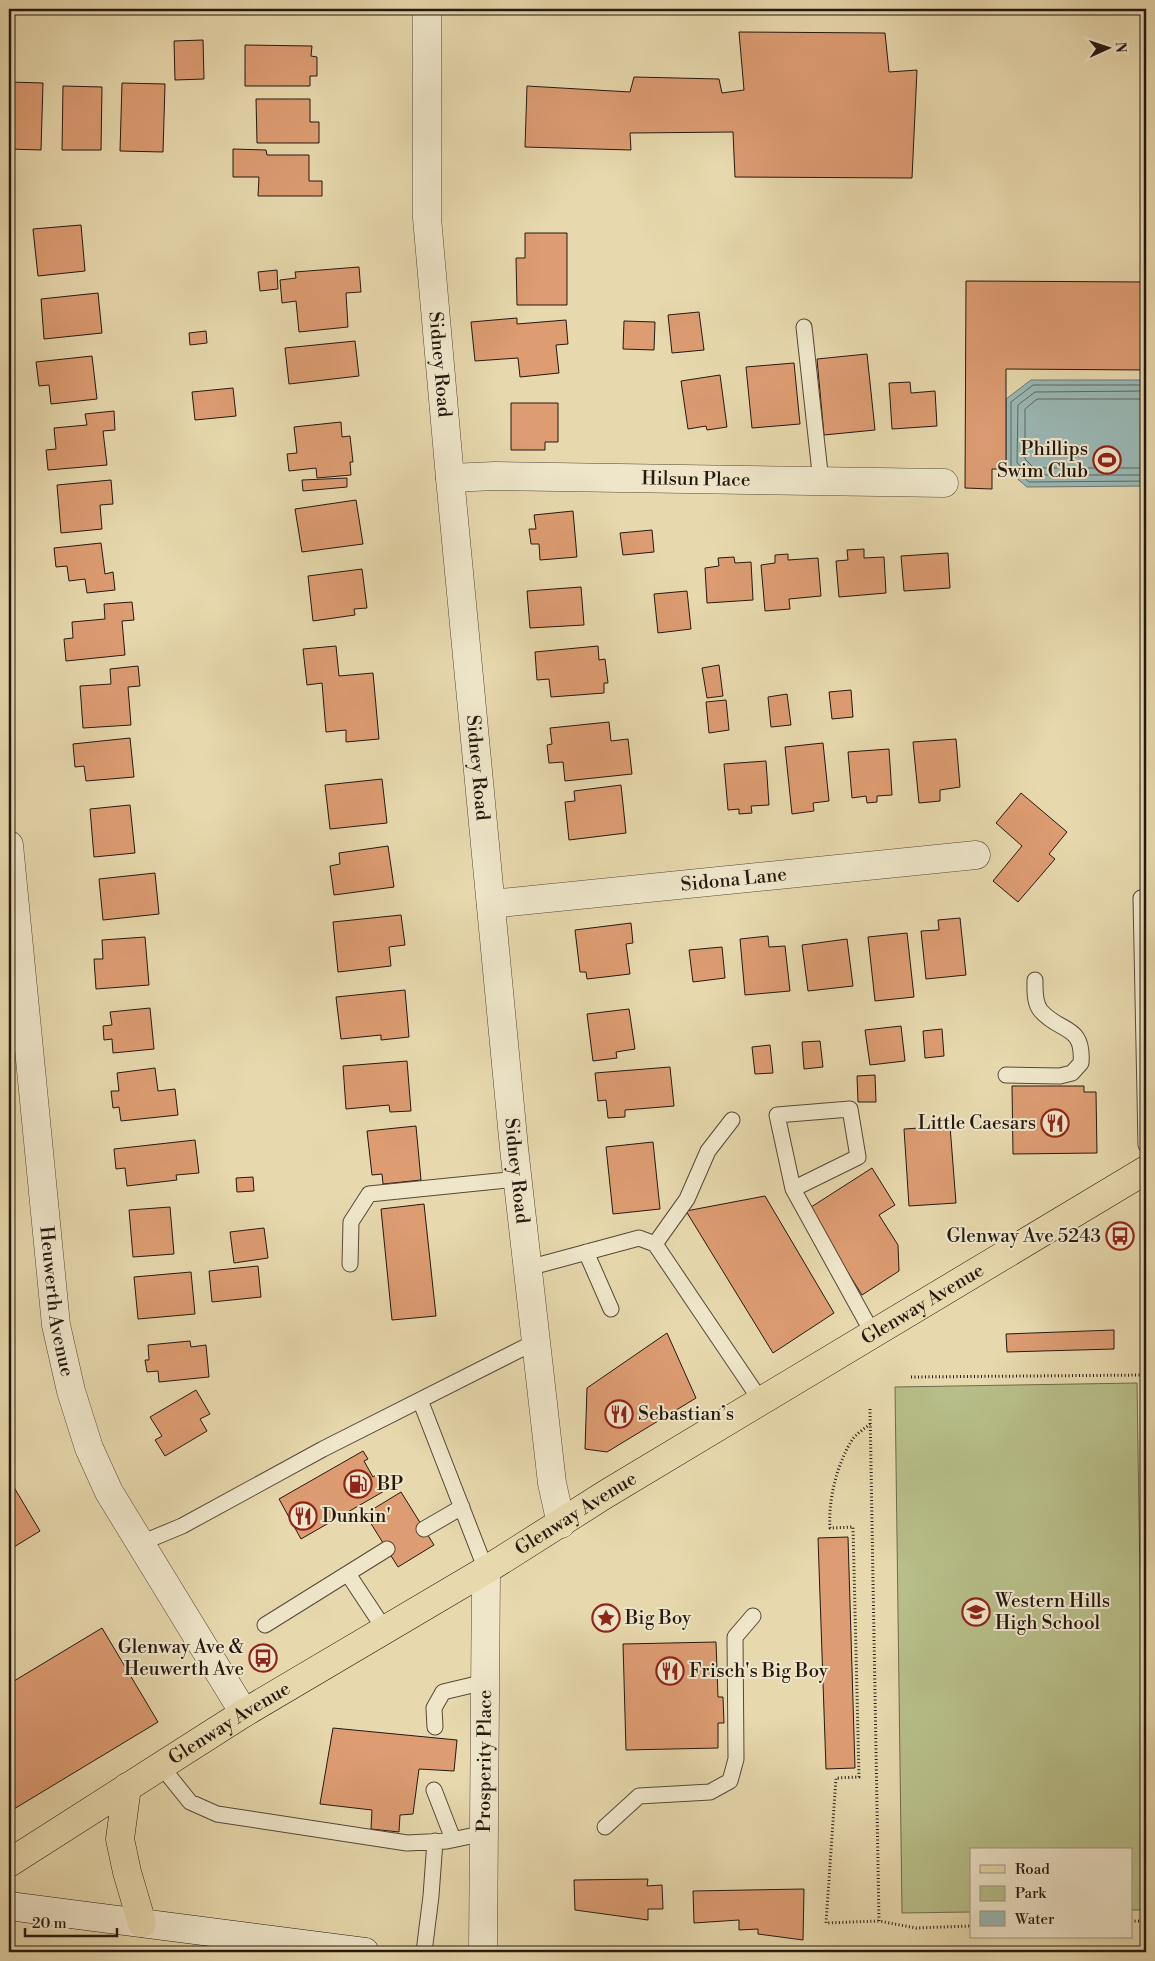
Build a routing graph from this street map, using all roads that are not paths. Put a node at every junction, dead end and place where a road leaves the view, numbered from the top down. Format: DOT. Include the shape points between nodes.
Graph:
graph roads {
  1 [pos="427,9"];
  2 [pos="804,328"];
  3 [pos="450,478"];
  4 [pos="821,482"];
  5 [pos="944,483"];
  6 [pos="9,845"];
  7 [pos="976,855"];
  8 [pos="1146,898"];
  9 [pos="491,904"];
  10 [pos="1035,980"];
  11 [pos="1006,1075"];
  12 [pos="732,1120"];
  13 [pos="1146,1145"];
  14 [pos="1146,1170"];
  15 [pos="518,1180"];
  16 [pos="793,1189"];
  17 [pos="655,1244"];
  18 [pos="586,1252"];
  19 [pos="350,1264"];
  20 [pos="528,1268"];
  21 [pos="611,1309"];
  22 [pos="873,1334"];
  23 [pos="535,1342"];
  24 [pos="420,1400"];
  25 [pos="761,1401"];
  26 [pos="462,1507"];
  27 [pos="561,1524"];
  28 [pos="424,1529"];
  29 [pos="141,1544"];
  30 [pos="387,1549"];
  31 [pos="486,1570"];
  32 [pos="348,1574"];
  33 [pos="753,1616"];
  34 [pos="265,1625"];
  35 [pos="385,1630"];
  36 [pos="486,1682"];
  37 [pos="244,1713"];
  38 [pos="435,1727"];
  39 [pos="161,1766"];
  40 [pos="128,1787"];
  41 [pos="434,1790"];
  42 [pos="605,1827"];
  43 [pos="485,1833"];
  44 [pos="453,1839"];
  45 [pos="435,1841"];
  46 [pos="9,1863"];
  47 [pos="9,1906"];
  48 [pos="142,1923"];
  49 [pos="365,1952"];
  50 [pos="424,1952"];
  51 [pos="483,1952"];
  1 -- 3 [label="street, Sidney Road" via="427,218"];
  2 -- 4 [label="lane"];
  3 -- 4 [label="street, Hilsun Place"];
  3 -- 9 [label="street, Sidney Road"];
  4 -- 5 [label="street, Hilsun Place"];
  6 -- 29 [label="street, Heuwerth Avenue" via="56,1326 71,1392 89,1448 109,1492"];
  7 -- 9 [label="street, Sidona Lane"];
  8 -- 13 [label="lane" via="1141,898"];
  9 -- 15 [label="street, Sidney Road"];
  10 -- 11 [label="lane" via="1035,996 1040,1010 1075,1034 1082,1048 1081,1063 1072,1073 1060,1076"];
  12 -- 17 [label="lane" via="708,1151 687,1199"];
  14 -- 22 [label="main road, Glenway Avenue"];
  15 -- 19 [label="lane" via="369,1194 351,1222"];
  15 -- 20 [label="street, Sidney Road"];
  16 -- 16 [label="lane" via="858,1157 850,1109 777,1115"];
  16 -- 22 [label="lane"];
  17 -- 18 [label="lane" via="639,1238"];
  17 -- 25 [label="lane"];
  18 -- 20 [label="lane"];
  18 -- 21 [label="lane"];
  20 -- 23 [label="street, Sidney Road"];
  22 -- 25 [label="main road, Glenway Avenue"];
  23 -- 24 [label="lane"];
  23 -- 27 [label="street, Sidney Road" via="552,1482"];
  24 -- 26 [label="lane"];
  24 -- 29 [label="lane" via="182,1526"];
  25 -- 27 [label="main road, Glenway Avenue"];
  26 -- 28 [label="lane"];
  26 -- 31 [label="lane"];
  27 -- 31 [label="main road, Glenway Avenue"];
  29 -- 37 [label="street, Heuwerth Avenue"];
  30 -- 32 [label="lane"];
  31 -- 35 [label="main road, Glenway Avenue"];
  31 -- 36 [label="street, Prosperity Place"];
  32 -- 34 [label="lane"];
  32 -- 35 [label="lane"];
  33 -- 42 [label="lane" via="735,1637 736,1759 730,1781 710,1792 639,1796"];
  35 -- 37 [label="main road, Glenway Avenue"];
  36 -- 38 [label="lane" via="443,1692 434,1708"];
  36 -- 43 [label="street, Prosperity Place"];
  37 -- 39 [label="main road, Glenway Avenue"];
  39 -- 40 [label="main road, Glenway Avenue"];
  39 -- 45 [label="lane" via="190,1802 217,1814 407,1843"];
  40 -- 46 [label="main road, Glenway Avenue"];
  40 -- 48 [label="main road" via="120,1839"];
  41 -- 44 [label="lane"];
  43 -- 44 [label="lane"];
  43 -- 51 [label="street, Prosperity Place"];
  44 -- 45 [label="lane"];
  45 -- 50 [label="lane"];
  47 -- 48 [label="street"];
  48 -- 49 [label="street"];
}
